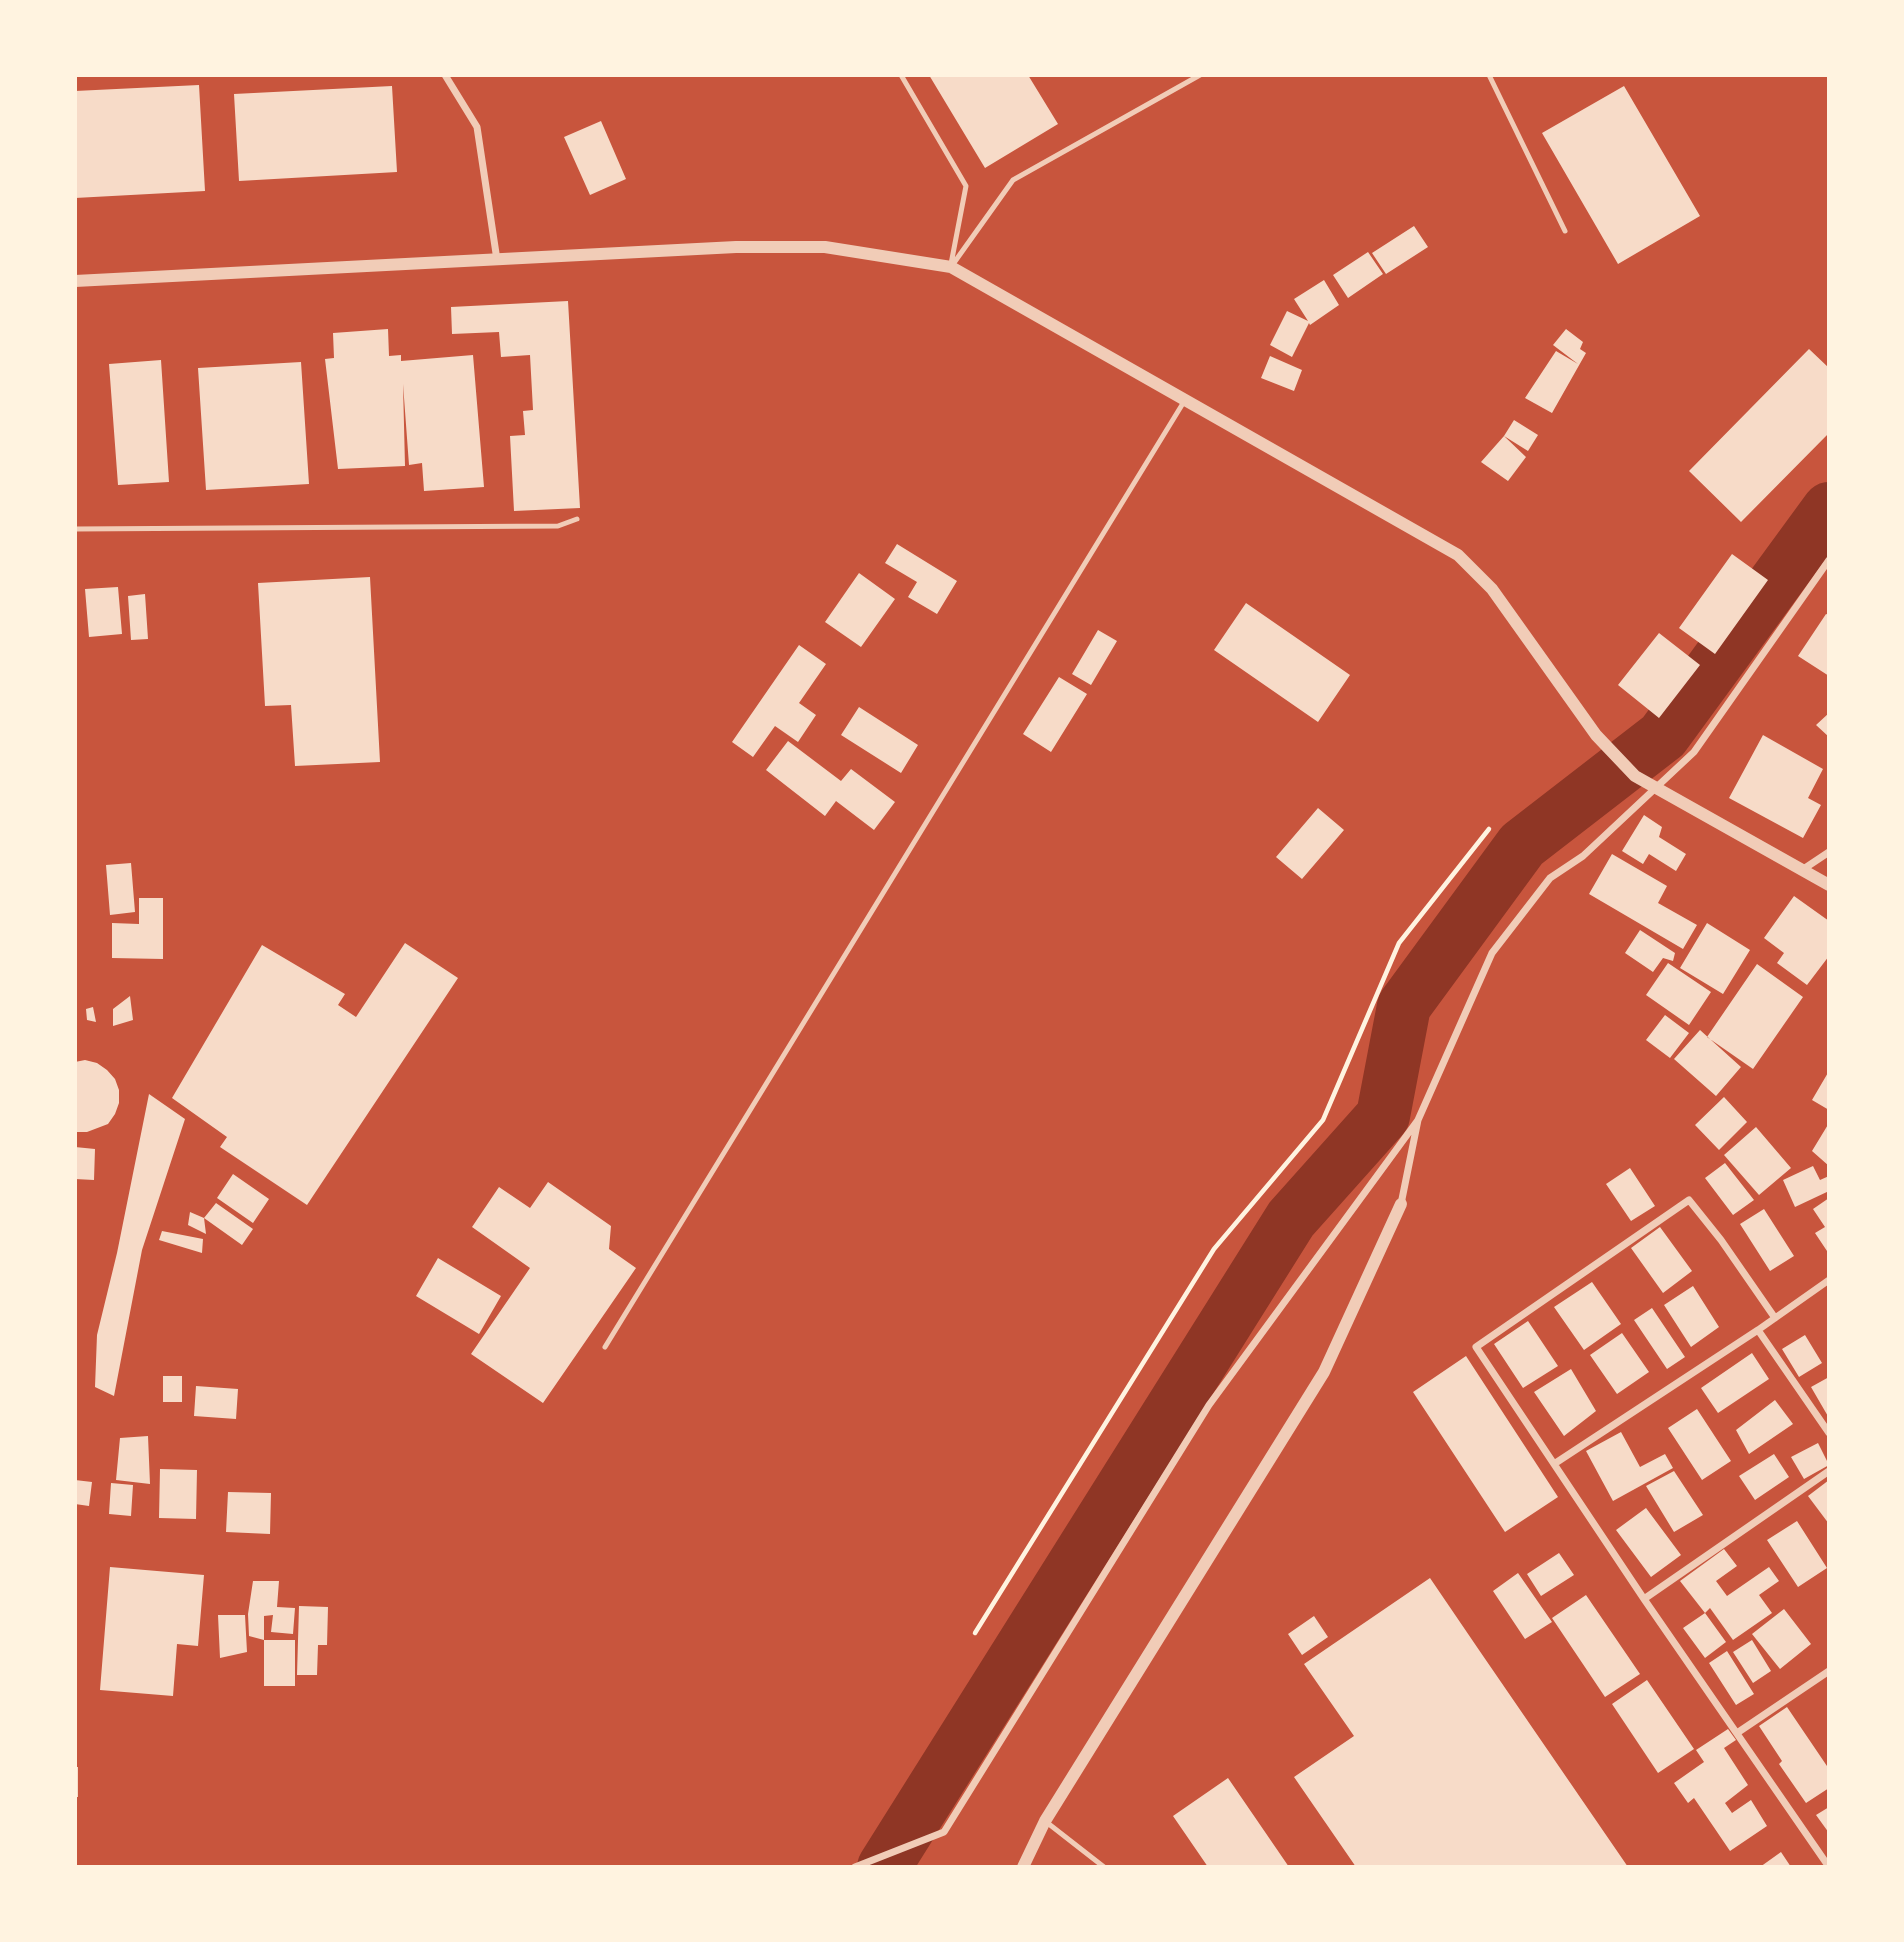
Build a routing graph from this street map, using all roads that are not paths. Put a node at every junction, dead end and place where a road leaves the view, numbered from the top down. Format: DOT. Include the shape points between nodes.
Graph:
graph roads {
  1 [pos="445,75"];
  2 [pos="901,75"];
  3 [pos="1199,75"];
  4 [pos="1489,75"];
  5 [pos="1565,231"];
  6 [pos="497,260"];
  7 [pos="951,267"];
  8 [pos="75,281"];
  9 [pos="1185,400"];
  10 [pos="577,519"];
  11 [pos="75,529"];
  12 [pos="1829,560"];
  13 [pos="1654,788"];
  14 [pos="1829,852"];
  15 [pos="1802,870"];
  16 [pos="1829,885"];
  17 [pos="1418,1120"];
  18 [pos="1401,1204"];
  19 [pos="1829,1280"];
  20 [pos="1775,1318"];
  21 [pos="1758,1330"];
  22 [pos="605,1347"];
  23 [pos="1829,1433"];
  24 [pos="1554,1464"];
  25 [pos="1829,1471"];
  26 [pos="1644,1599"];
  27 [pos="1829,1671"];
  28 [pos="1737,1733"];
  29 [pos="1045,1821"];
  30 [pos="855,1867"];
  31 [pos="1023,1867"];
  32 [pos="1104,1867"];
  33 [pos="1829,1867"];
  1 -- 6 [label="street" via="477,127"];
  2 -- 7 [label="lane" via="966,186"];
  3 -- 7 [label="lane" via="1013,180"];
  4 -- 5 [label="lane"];
  6 -- 7 [label="street" via="736,247 825,247"];
  6 -- 8 [label="street"];
  7 -- 9 [label="street"];
  9 -- 13 [label="street" via="1458,555 1492,589 1596,735 1635,776"];
  9 -- 22 [label="lane"];
  10 -- 11 [label="lane" via="558,526"];
  12 -- 13 [label="street" via="1694,752"];
  13 -- 15 [label="street"];
  13 -- 17 [label="street" via="1583,856 1550,878 1492,953"];
  14 -- 15 [label="street"];
  15 -- 16 [label="street"];
  17 -- 18 [label="street"];
  17 -- 30 [label="street" via="1209,1405 944,1832"];
  18 -- 29 [label="street" via="1324,1372"];
  19 -- 20 [label="street"];
  20 -- 21 [label="street"];
  20 -- 24 [label="street" via="1689,1200 1476,1347"];
  21 -- 23 [label="street"];
  21 -- 24 [label="street"];
  24 -- 26 [label="street"];
  25 -- 26 [label="street"];
  26 -- 28 [label="street"];
  27 -- 28 [label="street"];
  28 -- 33 [label="street"];
  29 -- 31 [label="street"];
  29 -- 32 [label="lane"];
}
